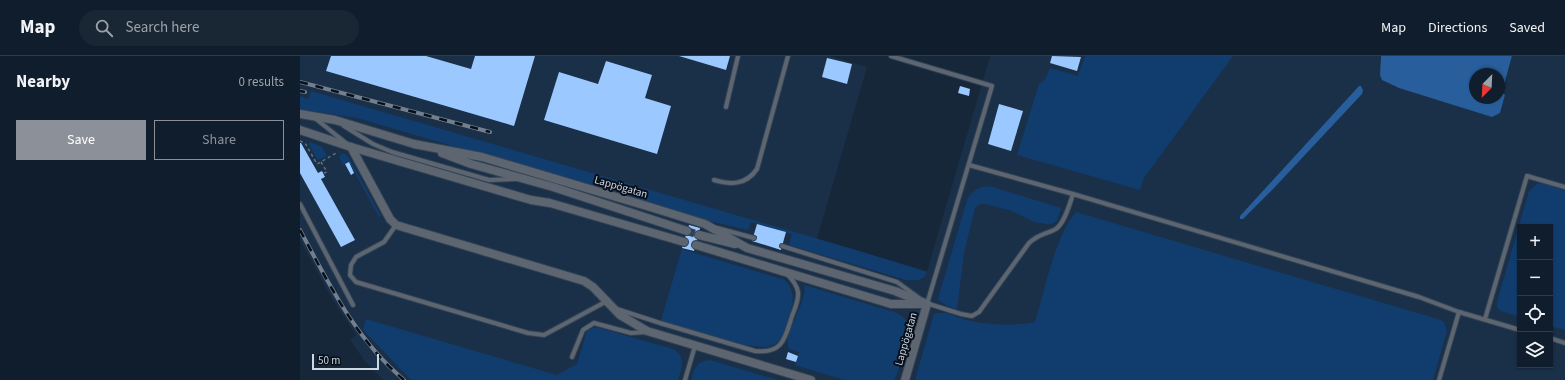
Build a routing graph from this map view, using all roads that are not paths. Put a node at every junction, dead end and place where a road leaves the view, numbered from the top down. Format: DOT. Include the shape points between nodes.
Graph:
graph roads {
  1 [pos="738,56"];
  2 [pos="788,56"];
  3 [pos="891,56"];
  4 [pos="726,107"];
  5 [pos="300,114"];
  6 [pos="313,116"];
  7 [pos="335,120"];
  8 [pos="300,130"];
  9 [pos="414,144"];
  10 [pos="351,147"];
  11 [pos="969,165"];
  12 [pos="522,179"];
  13 [pos="714,180"];
  14 [pos="1565,186"];
  15 [pos="1073,194"];
  16 [pos="300,204"];
  17 [pos="705,224"];
  18 [pos="396,225"];
  19 [pos="687,232"];
  20 [pos="699,235"];
  21 [pos="754,238"];
  22 [pos="684,242"];
  23 [pos="696,245"];
  24 [pos="782,246"];
  25 [pos="747,248"];
  26 [pos="787,273"];
  27 [pos="609,304"];
  28 [pos="927,304"];
  29 [pos="353,305"];
  30 [pos="1459,312"];
  31 [pos="1485,319"];
  32 [pos="1517,329"];
  33 [pos="647,331"];
  34 [pos="1553,339"];
  35 [pos="1565,343"];
  36 [pos="695,346"];
  37 [pos="572,357"];
  38 [pos="685,380"];
  39 [pos="811,380"];
  40 [pos="905,380"];
  41 [pos="1439,380"];
  1 -- 4 [label="lane"];
  2 -- 13 [label="lane" via="757,169 744,182 727,184"];
  3 -- 11 [label="lane" via="992,86"];
  5 -- 6 [label="street, Lappögatan"];
  6 -- 7 [label="street, Lappögatan"];
  6 -- 10 [label="lane"];
  7 -- 9 [label="street, Lappögatan"];
  7 -- 12 [label="lane" via="373,144 392,152 490,180"];
  8 -- 10 [label="street"];
  9 -- 12 [label="street"];
  9 -- 17 [label="street, Lappögatan" via="482,157"];
  10 -- 18 [label="street" via="390,219"];
  10 -- 22 [label="street"];
  11 -- 15 [label="lane"];
  11 -- 28 [label="lane"];
  12 -- 19 [label="street"];
  14 -- 31 [label="lane" via="1527,176"];
  15 -- 28 [label="lane" via="1056,230 1037,236 1029,243 979,312 972,316"];
  15 -- 30 [label="lane" via="1419,297"];
  16 -- 29 [label="lane"];
  17 -- 21 [label="lane"];
  17 -- 25 [label="street, Lappögatan"];
  18 -- 27 [label="street" via="584,281"];
  18 -- 27 [label="lane" via="384,242 356,257 351,265 350,275 356,282 528,333 544,335"];
  20 -- 25 [label="street"];
  23 -- 26 [label="street, Lappögatan"];
  24 -- 28 [label="lane" via="897,282"];
  25 -- 28 [label="street, Lappögatan" via="894,291"];
  26 -- 27 [label="lane" via="797,287 797,302 783,341 777,348 767,351 755,351 660,323"];
  26 -- 28 [label="street, Lappögatan" via="891,304"];
  27 -- 33 [label="street" via="620,315"];
  28 -- 40 [label="street, Lappögatan"];
  30 -- 31 [label="lane"];
  30 -- 41 [label="lane"];
  31 -- 32 [label="lane"];
  33 -- 36 [label="street"];
  33 -- 37 [label="lane" via="631,333 594,323 582,330"];
  34 -- 35 [label="lane"];
  36 -- 38 [label="lane"];
  36 -- 39 [label="street"];
}
